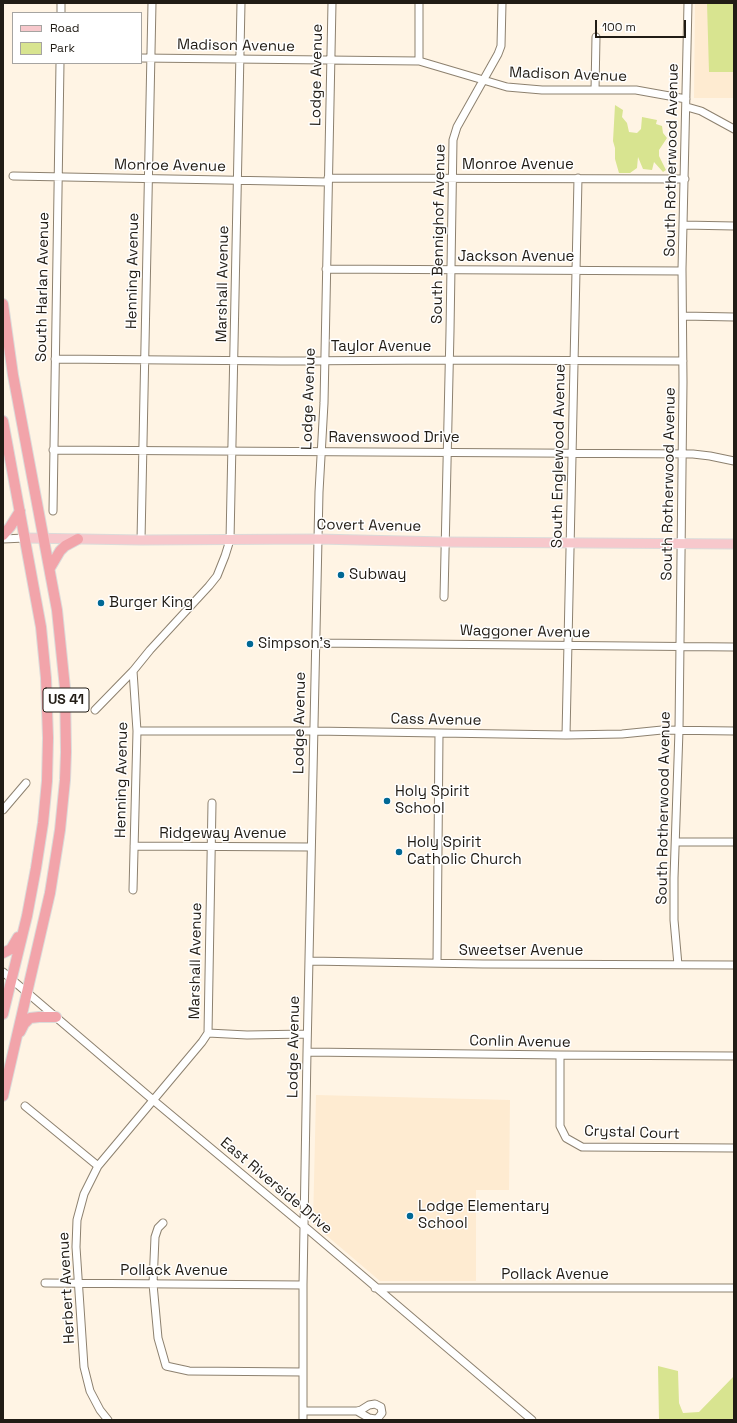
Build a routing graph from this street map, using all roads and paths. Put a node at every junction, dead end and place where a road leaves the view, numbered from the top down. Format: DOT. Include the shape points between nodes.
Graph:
graph roads {
  1 [pos="152,3"];
  2 [pos="241,3"];
  3 [pos="332,3"];
  4 [pos="419,3"];
  5 [pos="502,3"];
  6 [pos="688,3"];
  7 [pos="596,37"];
  8 [pos="142,58"];
  9 [pos="150,58"];
  10 [pos="240,59"];
  11 [pos="331,60"];
  12 [pos="419,61"];
  13 [pos="60,64"];
  14 [pos="483,81"];
  15 [pos="595,90"];
  16 [pos="686,99"];
  17 [pos="686,107"];
  18 [pos="734,128"];
  19 [pos="13,176"];
  20 [pos="58,178"];
  21 [pos="452,178"];
  22 [pos="578,178"];
  23 [pos="148,179"];
  24 [pos="685,179"];
  25 [pos="238,180"];
  26 [pos="328,180"];
  27 [pos="683,225"];
  28 [pos="734,226"];
  29 [pos="326,269"];
  30 [pos="451,270"];
  31 [pos="576,270"];
  32 [pos="682,271"];
  33 [pos="3,304"];
  34 [pos="683,316"];
  35 [pos="734,317"];
  36 [pos="54,359"];
  37 [pos="144,360"];
  38 [pos="234,360"];
  39 [pos="324,360"];
  40 [pos="449,360"];
  41 [pos="574,361"];
  42 [pos="683,361"];
  43 [pos="3,421"];
  44 [pos="53,450"];
  45 [pos="142,450"];
  46 [pos="232,450"];
  47 [pos="320,450"];
  48 [pos="447,451"];
  49 [pos="572,453"];
  50 [pos="682,454"];
  51 [pos="734,461"];
  52 [pos="20,511"];
  53 [pos="53,511"];
  54 [pos="3,535"];
  55 [pos="25,538"];
  56 [pos="44,538"];
  57 [pos="3,539"];
  58 [pos="78,539"];
  59 [pos="318,539"];
  60 [pos="141,540"];
  61 [pos="230,540"];
  62 [pos="444,542"];
  63 [pos="570,543"];
  64 [pos="682,544"];
  65 [pos="734,544"];
  66 [pos="50,568"];
  67 [pos="444,597"];
  68 [pos="315,643"];
  69 [pos="568,646"];
  70 [pos="681,646"];
  71 [pos="734,647"];
  72 [pos="133,671"];
  73 [pos="95,710"];
  74 [pos="679,730"];
  75 [pos="137,731"];
  76 [pos="313,731"];
  77 [pos="734,731"];
  78 [pos="439,734"];
  79 [pos="566,735"];
  80 [pos="26,782"];
  81 [pos="212,803"];
  82 [pos="3,810"];
  83 [pos="676,842"];
  84 [pos="734,842"];
  85 [pos="134,846"];
  86 [pos="211,847"];
  87 [pos="311,847"];
  88 [pos="134,890"];
  89 [pos="27,916"];
  90 [pos="3,953"];
  91 [pos="309,961"];
  92 [pos="437,963"];
  93 [pos="678,965"];
  94 [pos="734,965"];
  95 [pos="3,972"];
  96 [pos="12,979"];
  97 [pos="27,992"];
  98 [pos="3,1014"];
  99 [pos="56,1017"];
  100 [pos="208,1033"];
  101 [pos="307,1034"];
  102 [pos="306,1052"];
  103 [pos="12,1055"];
  104 [pos="560,1055"];
  105 [pos="734,1056"];
  106 [pos="3,1096"];
  107 [pos="153,1100"];
  108 [pos="25,1106"];
  109 [pos="734,1148"];
  110 [pos="98,1166"];
  111 [pos="163,1223"];
  112 [pos="304,1226"];
  113 [pos="45,1283"];
  114 [pos="78,1284"];
  115 [pos="153,1284"];
  116 [pos="303,1285"];
  117 [pos="375,1288"];
  118 [pos="734,1288"];
  119 [pos="304,1372"];
  120 [pos="303,1411"];
  121 [pos="356,1411"];
  122 [pos="108,1420"];
  123 [pos="303,1420"];
  124 [pos="532,1420"];
  1 -- 9 [label="street, Henning Avenue"];
  2 -- 10 [label="street, Marshall Avenue"];
  3 -- 11 [label="street, Lodge Avenue"];
  4 -- 12 [label="street"];
  5 -- 14 [label="street, South Bennighof Avenue" via="501,46"];
  6 -- 16 [label="street, South Rotherwood Avenue"];
  7 -- 15 [label="street"];
  8 -- 9 [label="street, Madison Avenue"];
  9 -- 10 [label="street, Madison Avenue"];
  9 -- 23 [label="street, Henning Avenue"];
  10 -- 11 [label="street, Madison Avenue"];
  10 -- 25 [label="street, Marshall Avenue"];
  11 -- 12 [label="street, Madison Avenue"];
  11 -- 26 [label="street, Lodge Avenue"];
  12 -- 14 [label="street, Madison Avenue"];
  13 -- 20 [label="street, South Harlan Avenue"];
  14 -- 15 [label="street, Madison Avenue" via="515,88"];
  14 -- 21 [label="street, South Bennighof Avenue" via="455,131"];
  15 -- 16 [label="street, Madison Avenue" via="636,90"];
  16 -- 17 [label="street, South Rotherwood Avenue"];
  17 -- 18 [label="street" via="701,111"];
  17 -- 24 [label="street, South Rotherwood Avenue"];
  19 -- 20 [label="street, Monroe Avenue"];
  20 -- 23 [label="street, Monroe Avenue"];
  20 -- 36 [label="street, South Harlan Avenue"];
  21 -- 22 [label="street, Monroe Avenue"];
  21 -- 26 [label="street, Monroe Avenue"];
  21 -- 30 [label="street, South Bennighof Avenue"];
  22 -- 24 [label="street, Monroe Avenue"];
  22 -- 31 [label="street, South Englewood Avenue"];
  23 -- 25 [label="street, Monroe Avenue"];
  23 -- 37 [label="street, Henning Avenue"];
  24 -- 27 [label="street, South Rotherwood Avenue"];
  25 -- 26 [label="street, Monroe Avenue"];
  25 -- 38 [label="street, Marshall Avenue"];
  26 -- 29 [label="street, Lodge Avenue"];
  27 -- 28 [label="street"];
  27 -- 32 [label="street, South Rotherwood Avenue"];
  29 -- 30 [label="street, Jackson Avenue"];
  29 -- 39 [label="street, Lodge Avenue"];
  30 -- 31 [label="street, Jackson Avenue"];
  30 -- 40 [label="street, South Bennighof Avenue"];
  31 -- 32 [label="street, Jackson Avenue"];
  31 -- 41 [label="street, South Englewood Avenue"];
  32 -- 34 [label="street, South Rotherwood Avenue"];
  33 -- 56 [label="highway, US 41" via="13,375"];
  34 -- 35 [label="street"];
  34 -- 42 [label="street, South Rotherwood Avenue"];
  36 -- 37 [label="street, Taylor Avenue"];
  36 -- 44 [label="street, South Harlan Avenue"];
  37 -- 38 [label="street, Taylor Avenue"];
  37 -- 45 [label="street, Henning Avenue"];
  38 -- 39 [label="street, Taylor Avenue"];
  38 -- 46 [label="street, Marshall Avenue"];
  39 -- 40 [label="street, Taylor Avenue"];
  39 -- 47 [label="street, Lodge Avenue"];
  40 -- 41 [label="street, Taylor Avenue"];
  40 -- 48 [label="street, South Bennighof Avenue"];
  41 -- 42 [label="street, Taylor Avenue"];
  41 -- 49 [label="street, South Englewood Avenue"];
  42 -- 50 [label="street, South Rotherwood Avenue"];
  43 -- 52 [label="highway, US 41"];
  44 -- 45 [label="street, Ravenswood Drive"];
  44 -- 53 [label="street, South Harlan Avenue"];
  45 -- 46 [label="street, Ravenswood Drive"];
  45 -- 60 [label="street, Henning Avenue"];
  46 -- 47 [label="street, Ravenswood Drive"];
  46 -- 61 [label="street, Marshall Avenue"];
  47 -- 48 [label="street, Ravenswood Drive"];
  47 -- 59 [label="street, Lodge Avenue"];
  48 -- 49 [label="street, Ravenswood Drive"];
  48 -- 62 [label="street, South Bennighof Avenue"];
  49 -- 50 [label="street, Ravenswood Drive"];
  49 -- 63 [label="street, South Englewood Avenue"];
  50 -- 51 [label="street, Ravenswood Drive"];
  50 -- 64 [label="street, South Rotherwood Avenue"];
  52 -- 54 [label="highway"];
  52 -- 55 [label="highway, US 41"];
  55 -- 56 [label="main road, Covert Avenue"];
  55 -- 57 [label="street, Covert Avenue"];
  55 -- 89 [label="highway, US 41" via="44,651 48,699 47,781 43,823"];
  56 -- 58 [label="main road, Covert Avenue"];
  56 -- 66 [label="highway, US 41"];
  58 -- 60 [label="main road, Covert Avenue"];
  58 -- 66 [label="highway" via="60,551"];
  59 -- 61 [label="main road, Covert Avenue"];
  59 -- 62 [label="main road, Covert Avenue"];
  59 -- 68 [label="street, Lodge Avenue"];
  60 -- 61 [label="main road, Covert Avenue"];
  61 -- 72 [label="street, Marshall Avenue" via="217,576"];
  62 -- 63 [label="main road, Covert Avenue"];
  62 -- 67 [label="street, South Bennighof Avenue"];
  63 -- 64 [label="main road, Covert Avenue"];
  63 -- 69 [label="street, South Englewood Avenue"];
  64 -- 65 [label="main road, Covert Avenue"];
  64 -- 70 [label="street, South Rotherwood Avenue"];
  66 -- 97 [label="highway, US 41" via="61,639 65,688 65,780 58,850"];
  68 -- 69 [label="street, Waggoner Avenue"];
  68 -- 76 [label="street, Lodge Avenue"];
  69 -- 70 [label="street, Waggoner Avenue"];
  69 -- 79 [label="street, South Englewood Avenue"];
  70 -- 71 [label="street, Waggoner Avenue"];
  70 -- 74 [label="street, South Rotherwood Avenue"];
  72 -- 73 [label="street, Marshall Avenue"];
  72 -- 75 [label="street, Henning Avenue"];
  74 -- 77 [label="street, Cass Avenue"];
  74 -- 79 [label="street, Cass Avenue"];
  74 -- 83 [label="street, South Rotherwood Avenue"];
  75 -- 76 [label="street, Cass Avenue"];
  75 -- 85 [label="street, Henning Avenue"];
  76 -- 78 [label="street, Cass Avenue"];
  76 -- 87 [label="street, Lodge Avenue"];
  78 -- 79 [label="street, Cass Avenue"];
  78 -- 92 [label="street"];
  80 -- 82 [label="street"];
  81 -- 86 [label="street, Marshall Avenue"];
  83 -- 84 [label="street"];
  83 -- 93 [label="street, South Rotherwood Avenue" via="674,920"];
  85 -- 86 [label="street, Ridgeway Avenue"];
  85 -- 88 [label="street, Henning Avenue"];
  86 -- 87 [label="street, Ridgeway Avenue"];
  86 -- 100 [label="street, Marshall Avenue"];
  87 -- 91 [label="street, Lodge Avenue"];
  89 -- 90 [label="highway" via="17,940 11,949"];
  89 -- 96 [label="highway, US 41"];
  91 -- 92 [label="street, Sweetser Avenue"];
  91 -- 101 [label="street, Lodge Avenue"];
  92 -- 93 [label="street, Sweetser Avenue"];
  93 -- 94 [label="street, Sweetser Avenue"];
  95 -- 96 [label="street, East Riverside Drive"];
  96 -- 97 [label="street, East Riverside Drive"];
  96 -- 98 [label="highway, US 41"];
  97 -- 99 [label="street, East Riverside Drive"];
  97 -- 103 [label="highway, US 41"];
  99 -- 103 [label="highway" via="28,1020 21,1029"];
  99 -- 107 [label="street, East Riverside Drive"];
  100 -- 101 [label="street"];
  100 -- 107 [label="street, Marshall Avenue"];
  101 -- 102 [label="street, Lodge Avenue"];
  102 -- 104 [label="street, Conlin Avenue"];
  102 -- 112 [label="street, Lodge Avenue"];
  103 -- 106 [label="highway, US 41"];
  104 -- 105 [label="street, Conlin Avenue"];
  104 -- 109 [label="street, Crystal Court" via="560,1126 566,1138 582,1147"];
  107 -- 110 [label="street, Herbert Avenue"];
  107 -- 112 [label="street, East Riverside Drive"];
  108 -- 110 [label="street"];
  110 -- 114 [label="street, Herbert Avenue" via="84,1194 77,1220"];
  111 -- 115 [label="street" via="155,1236"];
  112 -- 116 [label="street, Lodge Avenue"];
  112 -- 117 [label="street, East Riverside Drive"];
  113 -- 114 [label="street, Pollack Avenue"];
  114 -- 115 [label="street, Pollack Avenue"];
  114 -- 122 [label="street, Herbert Avenue" via="84,1368 90,1391"];
  115 -- 116 [label="street, Pollack Avenue"];
  115 -- 119 [label="street" via="158,1338 166,1366 189,1371"];
  116 -- 119 [label="street, Lodge Avenue"];
  117 -- 118 [label="street, Pollack Avenue"];
  117 -- 124 [label="street, East Riverside Drive"];
  119 -- 120 [label="street, Lodge Avenue"];
  120 -- 121 [label="street"];
  120 -- 123 [label="street, Lodge Avenue"];
}
